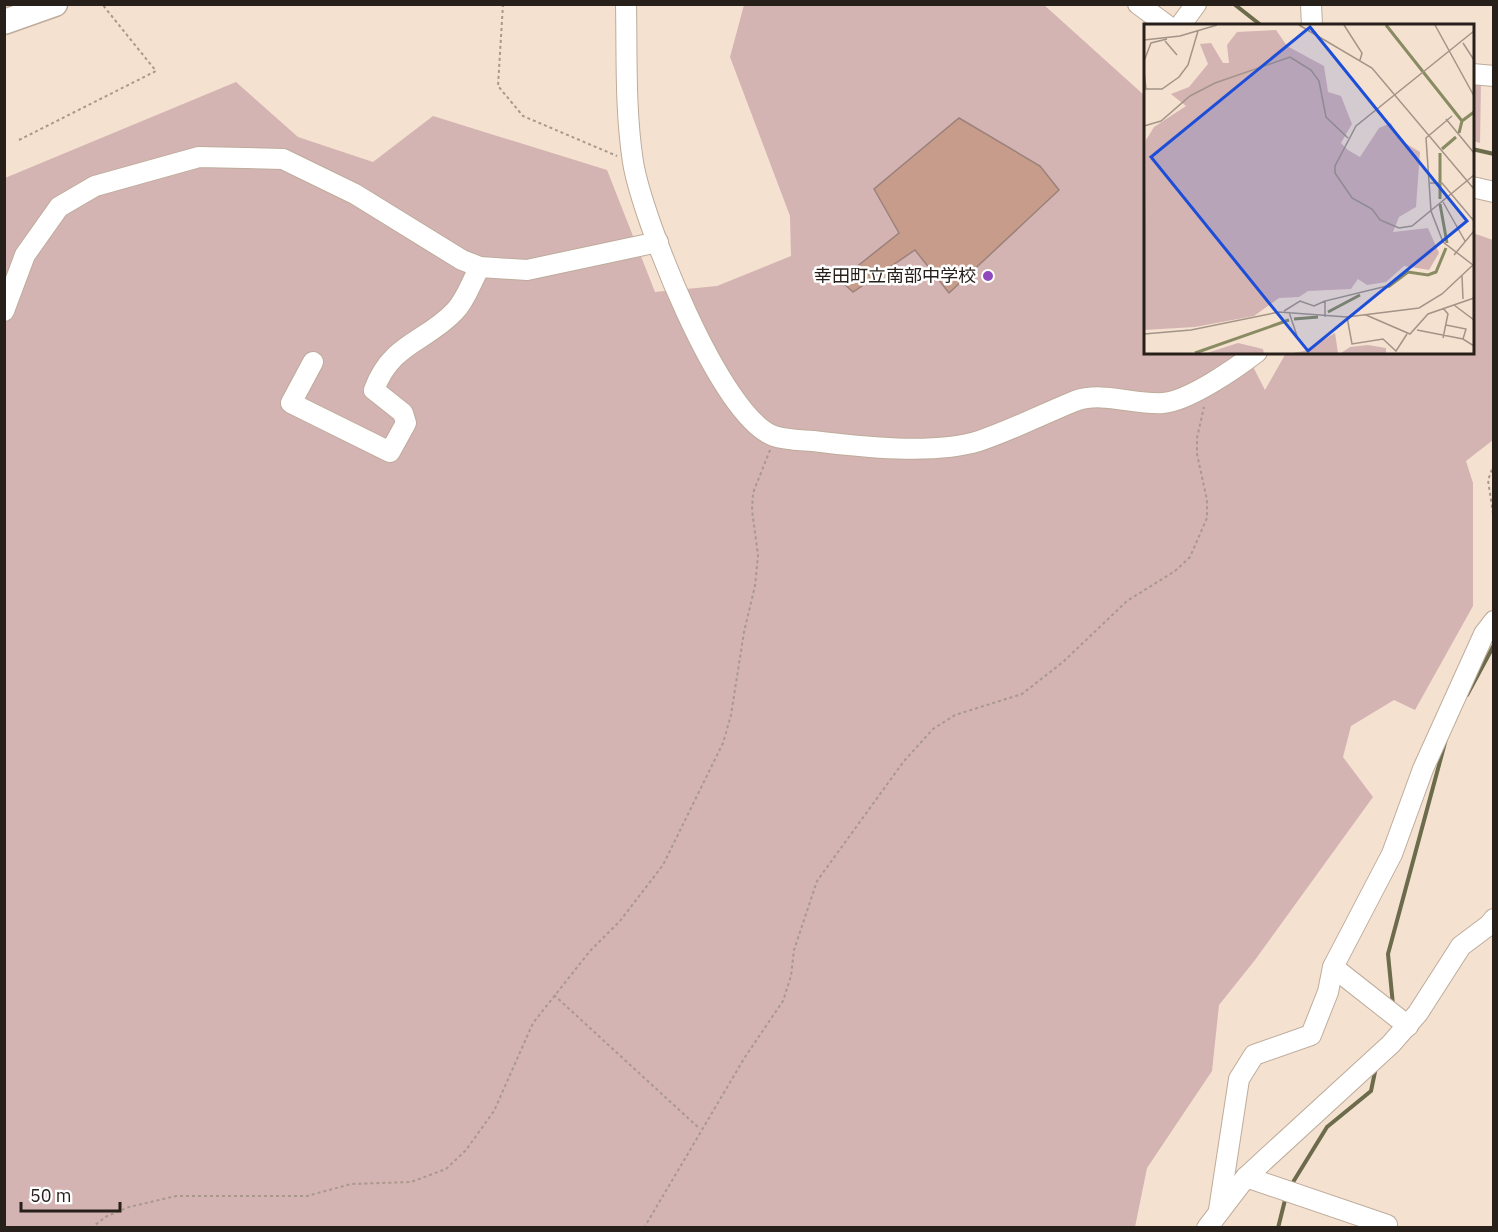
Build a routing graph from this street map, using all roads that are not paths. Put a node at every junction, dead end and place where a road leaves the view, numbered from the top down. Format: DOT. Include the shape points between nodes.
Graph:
graph roads {
  1 [pos="55,4"];
  2 [pos="626,4"];
  3 [pos="1138,4"];
  4 [pos="1196,4"];
  5 [pos="1311,4"];
  6 [pos="4,22"];
  7 [pos="1165,24"];
  8 [pos="1181,24"];
  9 [pos="1312,24"];
  10 [pos="1474,74"];
  11 [pos="1494,76"];
  12 [pos="1474,187"];
  13 [pos="1494,192"];
  14 [pos="658,242"];
  15 [pos="480,267"];
  16 [pos="4,311"];
  17 [pos="1254,354"];
  18 [pos="313,362"];
  19 [pos="1494,621"];
  20 [pos="1492,924"];
  21 [pos="1333,967"];
  22 [pos="1408,1026"];
  23 [pos="1246,1177"];
  24 [pos="1219,1210"];
  25 [pos="1388,1224"];
  26 [pos="1207,1227"];
  1 -- 6 [label="main road"];
  2 -- 14 [label="street" via="633,163"];
  3 -- 7 [label="street"];
  4 -- 8 [label="street"];
  5 -- 9 [label="street"];
  10 -- 11 [label="street"];
  12 -- 13 [label="street"];
  14 -- 15 [label="street" via="527,270"];
  14 -- 17 [label="street" via="697,335 716,369 740,409 773,436 876,448 954,446 979,441 1079,400 1113,398 1164,403 1225,376"];
  15 -- 16 [label="street" via="462,260 355,194 283,159 199,157 95,186 59,207 25,255"];
  15 -- 18 [label="street" via="456,311 399,352 381,372 374,390 403,413 406,423 390,452 291,403"];
  19 -- 21 [label="street" via="1484,634 1423,769 1392,854"];
  20 -- 22 [label="street" via="1461,946"];
  21 -- 22 [label="street"];
  21 -- 24 [label="street" via="1311,1035 1254,1055 1239,1079"];
  22 -- 23 [label="street" via="1345,1089"];
  23 -- 24 [label="street"];
  23 -- 25 [label="street"];
  24 -- 26 [label="street"];
}
